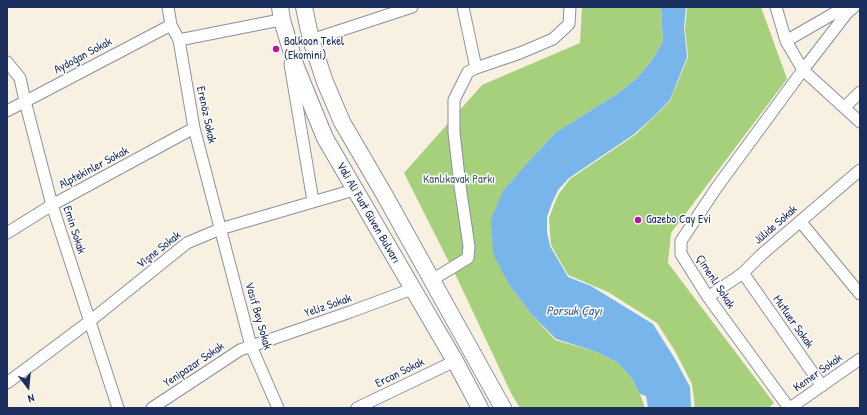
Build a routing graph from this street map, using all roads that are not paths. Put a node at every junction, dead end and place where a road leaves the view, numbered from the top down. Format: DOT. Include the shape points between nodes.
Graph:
graph roads {
  1 [pos="168,7"];
  2 [pos="304,7"];
  3 [pos="412,7"];
  4 [pos="463,7"];
  5 [pos="570,7"];
  6 [pos="776,7"];
  7 [pos="845,7"];
  8 [pos="854,7"];
  9 [pos="281,14"];
  10 [pos="171,25"];
  11 [pos="179,40"];
  12 [pos="311,40"];
  13 [pos="786,41"];
  14 [pos="7,62"];
  15 [pos="476,68"];
  16 [pos="803,70"];
  17 [pos="860,92"];
  18 [pos="25,101"];
  19 [pos="845,107"];
  20 [pos="7,111"];
  21 [pos="860,122"];
  22 [pos="194,128"];
  23 [pos="860,170"];
  24 [pos="354,190"];
  25 [pos="313,201"];
  26 [pos="52,205"];
  27 [pos="800,221"];
  28 [pos="220,229"];
  29 [pos="7,233"];
  30 [pos="743,273"];
  31 [pos="432,280"];
  32 [pos="412,289"];
  33 [pos="860,294"];
  34 [pos="708,297"];
  35 [pos="90,322"];
  36 [pos="251,346"];
  37 [pos="860,359"];
  38 [pos="454,361"];
  39 [pos="7,383"];
  40 [pos="822,386"];
  41 [pos="118,408"];
  42 [pos="152,408"];
  43 [pos="278,408"];
  44 [pos="357,408"];
  45 [pos="480,408"];
  46 [pos="503,408"];
  47 [pos="789,408"];
  1 -- 10 [label="street, Erenöz Sokak"];
  2 -- 12 [label="main road, Vali Ali Fuat Güven Bulvarı"];
  3 -- 12 [label="street"];
  4 -- 15 [label="street"];
  5 -- 15 [label="street" via="569,24 553,39"];
  6 -- 13 [label="street"];
  7 -- 13 [label="street"];
  8 -- 16 [label="street, Çimenli Sokak"];
  9 -- 11 [label="street"];
  9 -- 24 [label="main road, Vali Ali Fuat Güven Bulvarı" via="296,67 325,138"];
  9 -- 25 [label="street"];
  10 -- 11 [label="street, Erenöz Sokak"];
  10 -- 18 [label="street, Aydoğan Sokak"];
  11 -- 22 [label="street, Erenöz Sokak"];
  12 -- 31 [label="main road, Vali Ali Fuat Güven Bulvarı" via="342,122"];
  13 -- 16 [label="street"];
  14 -- 18 [label="street, Emin Sokak" via="20,78"];
  15 -- 31 [label="street" via="468,72 454,100 454,132 469,246 468,258"];
  16 -- 19 [label="street"];
  16 -- 34 [label="street, Çimenli Sokak" via="716,187 681,241 681,254"];
  17 -- 19 [label="street"];
  18 -- 20 [label="street, Aydoğan Sokak"];
  18 -- 26 [label="street, Emin Sokak"];
  19 -- 21 [label="street"];
  22 -- 26 [label="street, Alptekinler Sokak"];
  22 -- 28 [label="street, Erenöz Sokak"];
  23 -- 27 [label="street, Jülide Sokak"];
  24 -- 25 [label="street, Vişne Sokak"];
  24 -- 32 [label="main road, Vali Ali Fuat Güven Bulvarı"];
  25 -- 28 [label="street, Vişne Sokak"];
  26 -- 29 [label="street, Alptekinler Sokak"];
  26 -- 35 [label="street, Emin Sokak"];
  27 -- 30 [label="street, Jülide Sokak"];
  27 -- 33 [label="street"];
  28 -- 35 [label="street, Vişne Sokak" via="187,242"];
  28 -- 36 [label="street, Vasıf Bey Sokak"];
  30 -- 34 [label="street, Jülide Sokak"];
  30 -- 40 [label="street, Mutluer Sokak"];
  31 -- 46 [label="main road, Vali Ali Fuat Güven Bulvarı"];
  32 -- 36 [label="street, Yeliz Sokak"];
  32 -- 38 [label="main road, Vali Ali Fuat Güven Bulvarı"];
  34 -- 47 [label="street, Çimenli Sokak"];
  35 -- 39 [label="street, Vişne Sokak"];
  35 -- 41 [label="street, Emin Sokak"];
  36 -- 42 [label="street, Yenipazar Sokak" via="240,350"];
  36 -- 43 [label="street, Vasıf Bey Sokak"];
  37 -- 40 [label="street, Kemer Sokak"];
  38 -- 44 [label="street, Ercan Sokak"];
  38 -- 45 [label="main road, Vali Ali Fuat Güven Bulvarı"];
  40 -- 47 [label="street, Kemer Sokak"];
}
